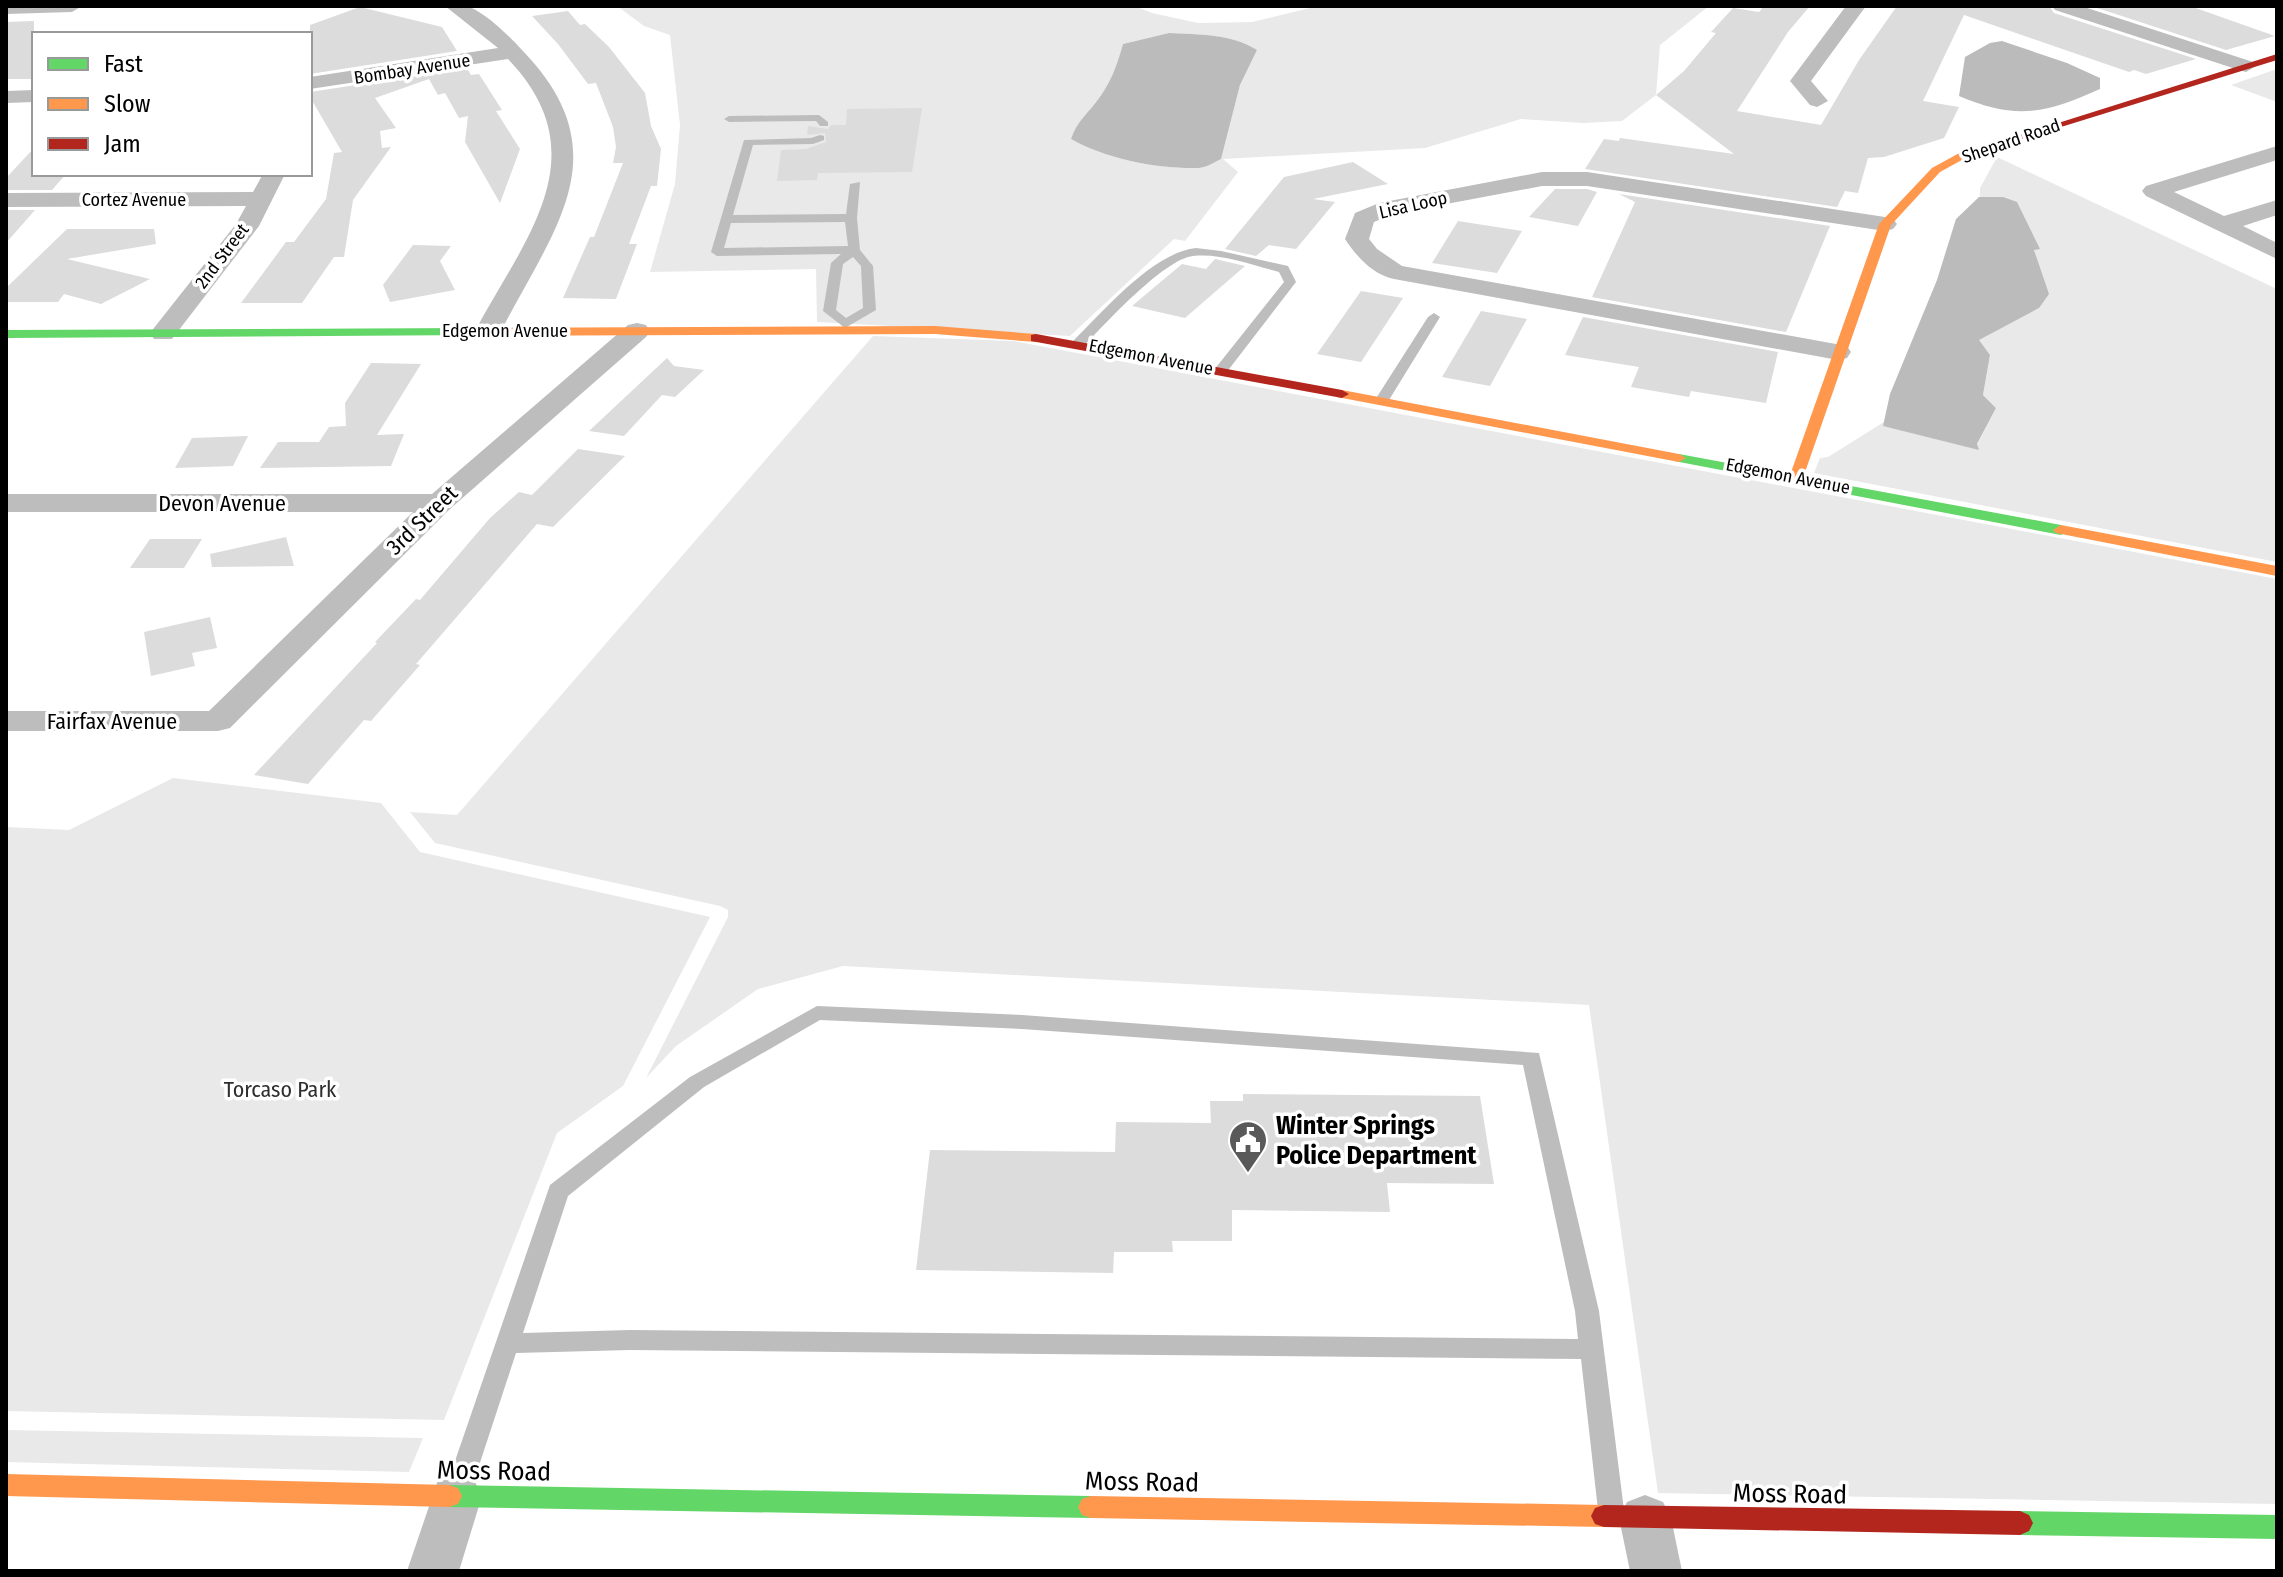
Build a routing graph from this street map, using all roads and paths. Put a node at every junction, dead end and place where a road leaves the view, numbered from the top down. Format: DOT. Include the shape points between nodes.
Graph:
graph roads {
  1 [pos="72,6"];
  2 [pos="455,6"];
  3 [pos="1856,6"];
  4 [pos="2062,6"];
  5 [pos="32,7"];
  6 [pos="6,8"];
  7 [pos="513,52"];
  8 [pos="2277,57"];
  9 [pos="2246,66"];
  10 [pos="312,83"];
  11 [pos="32,96"];
  12 [pos="6,97"];
  13 [pos="1817,101"];
  14 [pos="729,119"];
  15 [pos="824,124"];
  16 [pos="820,138"];
  17 [pos="2277,153"];
  18 [pos="273,176"];
  19 [pos="856,184"];
  20 [pos="261,199"];
  21 [pos="6,200"];
  22 [pos="2277,207"];
  23 [pos="851,218"];
  24 [pos="726,219"];
  25 [pos="1885,224"];
  26 [pos="2221,225"];
  27 [pos="854,250"];
  28 [pos="2277,252"];
  29 [pos="1434,317"];
  30 [pos="845,327"];
  31 [pos="488,331"];
  32 [pos="637,331"];
  33 [pos="163,333"];
  34 [pos="6,334"];
  35 [pos="1078,344"];
  36 [pos="1838,352"];
  37 [pos="1221,370"];
  38 [pos="1382,400"];
  39 [pos="1796,478"];
  40 [pos="6,503"];
  41 [pos="439,503"];
  42 [pos="2277,571"];
  43 [pos="6,721"];
  44 [pos="218,721"];
  45 [pos="507,1343"];
  46 [pos="1592,1349"];
  47 [pos="6,1485"];
  48 [pos="456,1496"];
  49 [pos="1629,1517"];
  50 [pos="2277,1527"];
  51 [pos="433,1571"];
  52 [pos="1656,1571"];
  1 -- 5 [label="street"];
  2 -- 7 [label="street"];
  3 -- 13 [label="street" via="1800,81"];
  4 -- 9 [label="street"];
  5 -- 6 [label="street"];
  7 -- 10 [label="street, Bombay Avenue"];
  7 -- 31 [label="street" via="553,106 565,138 563,175 554,206"];
  8 -- 9 [label="street, Shepard Road"];
  9 -- 25 [label="street, Shepard Road" via="1967,153 1936,170"];
  11 -- 12 [label="street"];
  14 -- 15 [label="lane" via="819,118"];
  16 -- 24 [label="lane" via="748,142"];
  17 -- 26 [label="street" via="2154,191"];
  18 -- 20 [label="street, 2nd Street"];
  19 -- 23 [label="lane"];
  20 -- 21 [label="street, Cortez Avenue"];
  20 -- 33 [label="street, 2nd Street" via="247,226"];
  22 -- 26 [label="street"];
  23 -- 24 [label="lane"];
  23 -- 27 [label="lane"];
  24 -- 27 [label="lane" via="717,252"];
  25 -- 36 [label="street, Shepard Road"];
  25 -- 36 [label="street, Lisa Loop" via="1587,179 1542,179 1387,208 1363,218 1357,239 1394,272"];
  26 -- 28 [label="street"];
  27 -- 30 [label="lane" via="837,263 829,311"];
  27 -- 30 [label="lane" via="867,266 870,310"];
  29 -- 38 [label="lane"];
  30 -- 32 [label="street, Edgemon Avenue"];
  30 -- 35 [label="street, Edgemon Avenue" via="1018,335"];
  31 -- 32 [label="street, Edgemon Avenue"];
  31 -- 33 [label="street, Edgemon Avenue"];
  32 -- 41 [label="street, 3rd Street"];
  33 -- 34 [label="street, Edgemon Avenue"];
  35 -- 37 [label="street, Edgemon Avenue"];
  35 -- 37 [label="lane" via="1143,282 1185,253 1284,269 1290,282"];
  36 -- 39 [label="street, Shepard Road"];
  37 -- 38 [label="street, Edgemon Avenue"];
  38 -- 39 [label="street, Edgemon Avenue"];
  39 -- 42 [label="street, Edgemon Avenue"];
  40 -- 41 [label="street, Devon Avenue"];
  41 -- 44 [label="street, 3rd Street"];
  43 -- 44 [label="street, Fairfax Avenue"];
  45 -- 46 [label="lane"];
  45 -- 46 [label="lane" via="558,1191 697,1082 817,1013 1532,1058"];
  45 -- 48 [label="lane"];
  46 -- 49 [label="lane"];
  47 -- 48 [label="street, Moss Road"];
  48 -- 49 [label="street, Moss Road"];
  48 -- 51 [label="street"];
  49 -- 50 [label="street, Moss Road"];
  49 -- 52 [label="street"];
}
